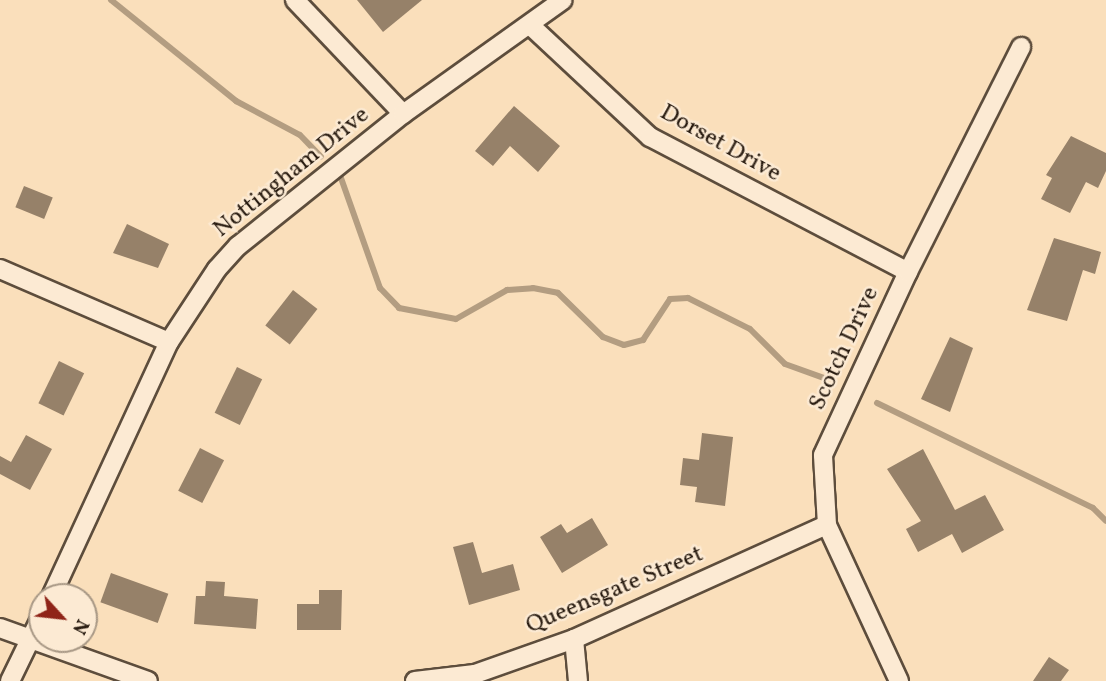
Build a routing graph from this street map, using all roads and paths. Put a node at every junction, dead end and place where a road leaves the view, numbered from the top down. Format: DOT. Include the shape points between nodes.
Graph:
graph roads {
  1 [pos="295,0"];
  2 [pos="563,0"];
  3 [pos="531,26"];
  4 [pos="1021,47"];
  5 [pos="403,114"];
  6 [pos="0,268"];
  7 [pos="908,272"];
  8 [pos="169,342"];
  9 [pos="827,525"];
  10 [pos="57,583"];
  11 [pos="0,628"];
  12 [pos="28,639"];
  13 [pos="574,639"];
  14 [pos="28,644"];
  15 [pos="67,653"];
  16 [pos="10,681"];
  17 [pos="148,681"];
  18 [pos="415,681"];
  19 [pos="578,681"];
  20 [pos="899,681"];
  1 -- 5 [label="street"];
  2 -- 3 [label="street, Nottingham Drive"];
  3 -- 5 [label="street, Nottingham Drive"];
  3 -- 7 [label="street, Dorset Drive" via="650,137"];
  4 -- 7 [label="street, Scotch Drive"];
  5 -- 8 [label="street, Nottingham Drive" via="238,246 201,289"];
  6 -- 8 [label="street"];
  7 -- 9 [label="street, Scotch Drive" via="823,455"];
  8 -- 10 [label="street, Nottingham Drive"];
  9 -- 13 [label="street, Queensgate Street"];
  9 -- 20 [label="street, Scotch Drive"];
  11 -- 12 [label="street"];
  13 -- 18 [label="street, Queensgate Street" via="475,674"];
  13 -- 19 [label="street"];
  14 -- 16 [label="street"];
  15 -- 17 [label="street"];
}
